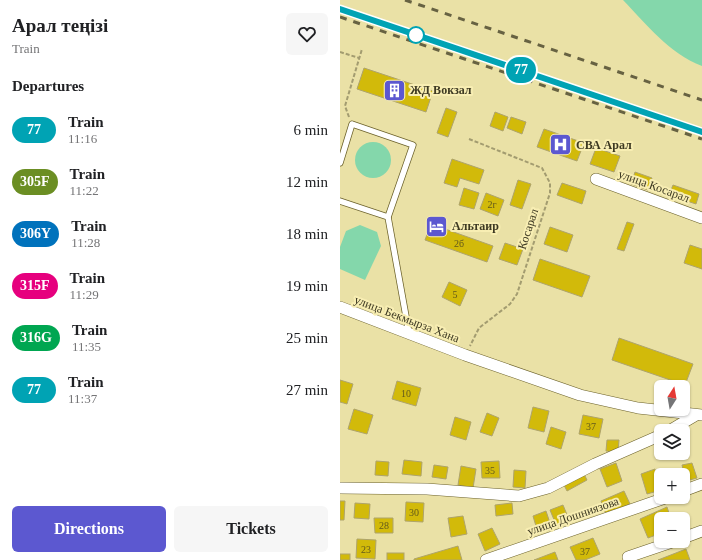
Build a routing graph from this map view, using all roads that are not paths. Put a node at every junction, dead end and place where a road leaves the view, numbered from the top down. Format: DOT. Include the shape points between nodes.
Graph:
graph roads {
  1 [pos="340,163"];
  2 [pos="596,179"];
  3 [pos="340,201"];
  4 [pos="388,217"];
  5 [pos="702,218"];
  6 [pos="340,307"];
  7 [pos="409,334"];
  8 [pos="699,415"];
  9 [pos="682,424"];
  10 [pos="654,438"];
  11 [pos="702,484"];
  12 [pos="340,488"];
  13 [pos="690,488"];
  14 [pos="654,502"];
  15 [pos="702,531"];
  16 [pos="690,535"];
  17 [pos="654,548"];
  18 [pos="628,557"];
  19 [pos="486,560"];
  1 -- 4 [label="lane" via="352,124 413,145"];
  2 -- 5 [label="street, улица Косарал"];
  3 -- 4 [label="lane"];
  4 -- 7 [label="lane"];
  6 -- 7 [label="street, улица Бекмырза Хана"];
  7 -- 8 [label="street, улица Бекмырза Хана" via="580,395 638,408"];
  8 -- 9 [label="street"];
  10 -- 12 [label="street" via="548,488 519,496 426,489"];
  11 -- 13 [label="street"];
  14 -- 19 [label="street, улица Дошниязова"];
  15 -- 16 [label="street"];
  17 -- 18 [label="street"];
}
